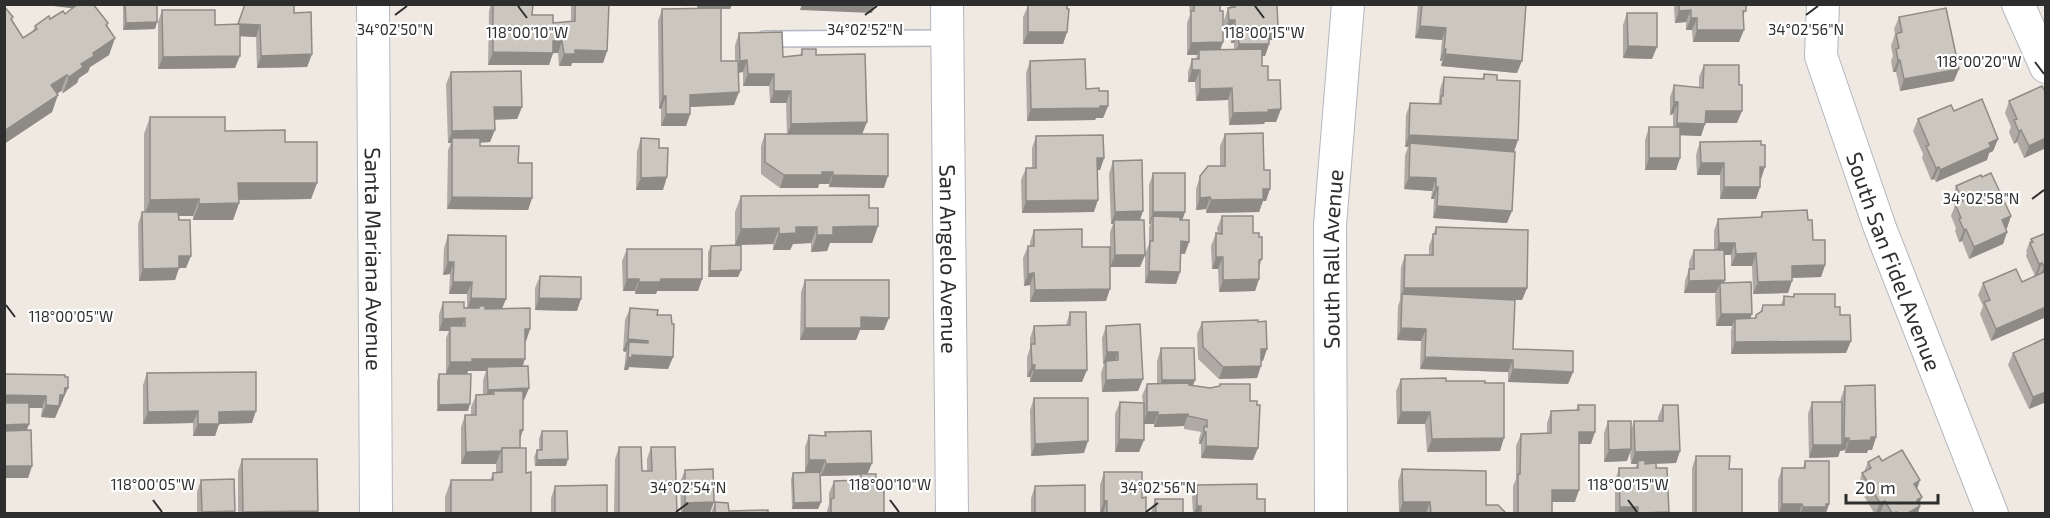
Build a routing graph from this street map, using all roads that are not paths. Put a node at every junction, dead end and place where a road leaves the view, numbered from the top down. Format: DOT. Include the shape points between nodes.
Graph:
graph roads {
  1 [pos="373,4"];
  2 [pos="947,4"];
  3 [pos="1348,4"];
  4 [pos="1823,4"];
  5 [pos="2018,4"];
  6 [pos="947,38"];
  7 [pos="744,39"];
  8 [pos="2046,67"];
  9 [pos="376,513"];
  10 [pos="952,513"];
  11 [pos="1331,513"];
  12 [pos="1992,513"];
  1 -- 9 [label="street, Santa Mariana Avenue"];
  2 -- 6 [label="street, San Angelo Avenue"];
  3 -- 11 [label="street, South Rall Avenue" via="1330,225"];
  4 -- 12 [label="street, South San Fidel Avenue" via="1821,56 1880,228"];
  5 -- 8 [label="street"];
  6 -- 7 [label="lane"];
  6 -- 10 [label="street, San Angelo Avenue"];
}
